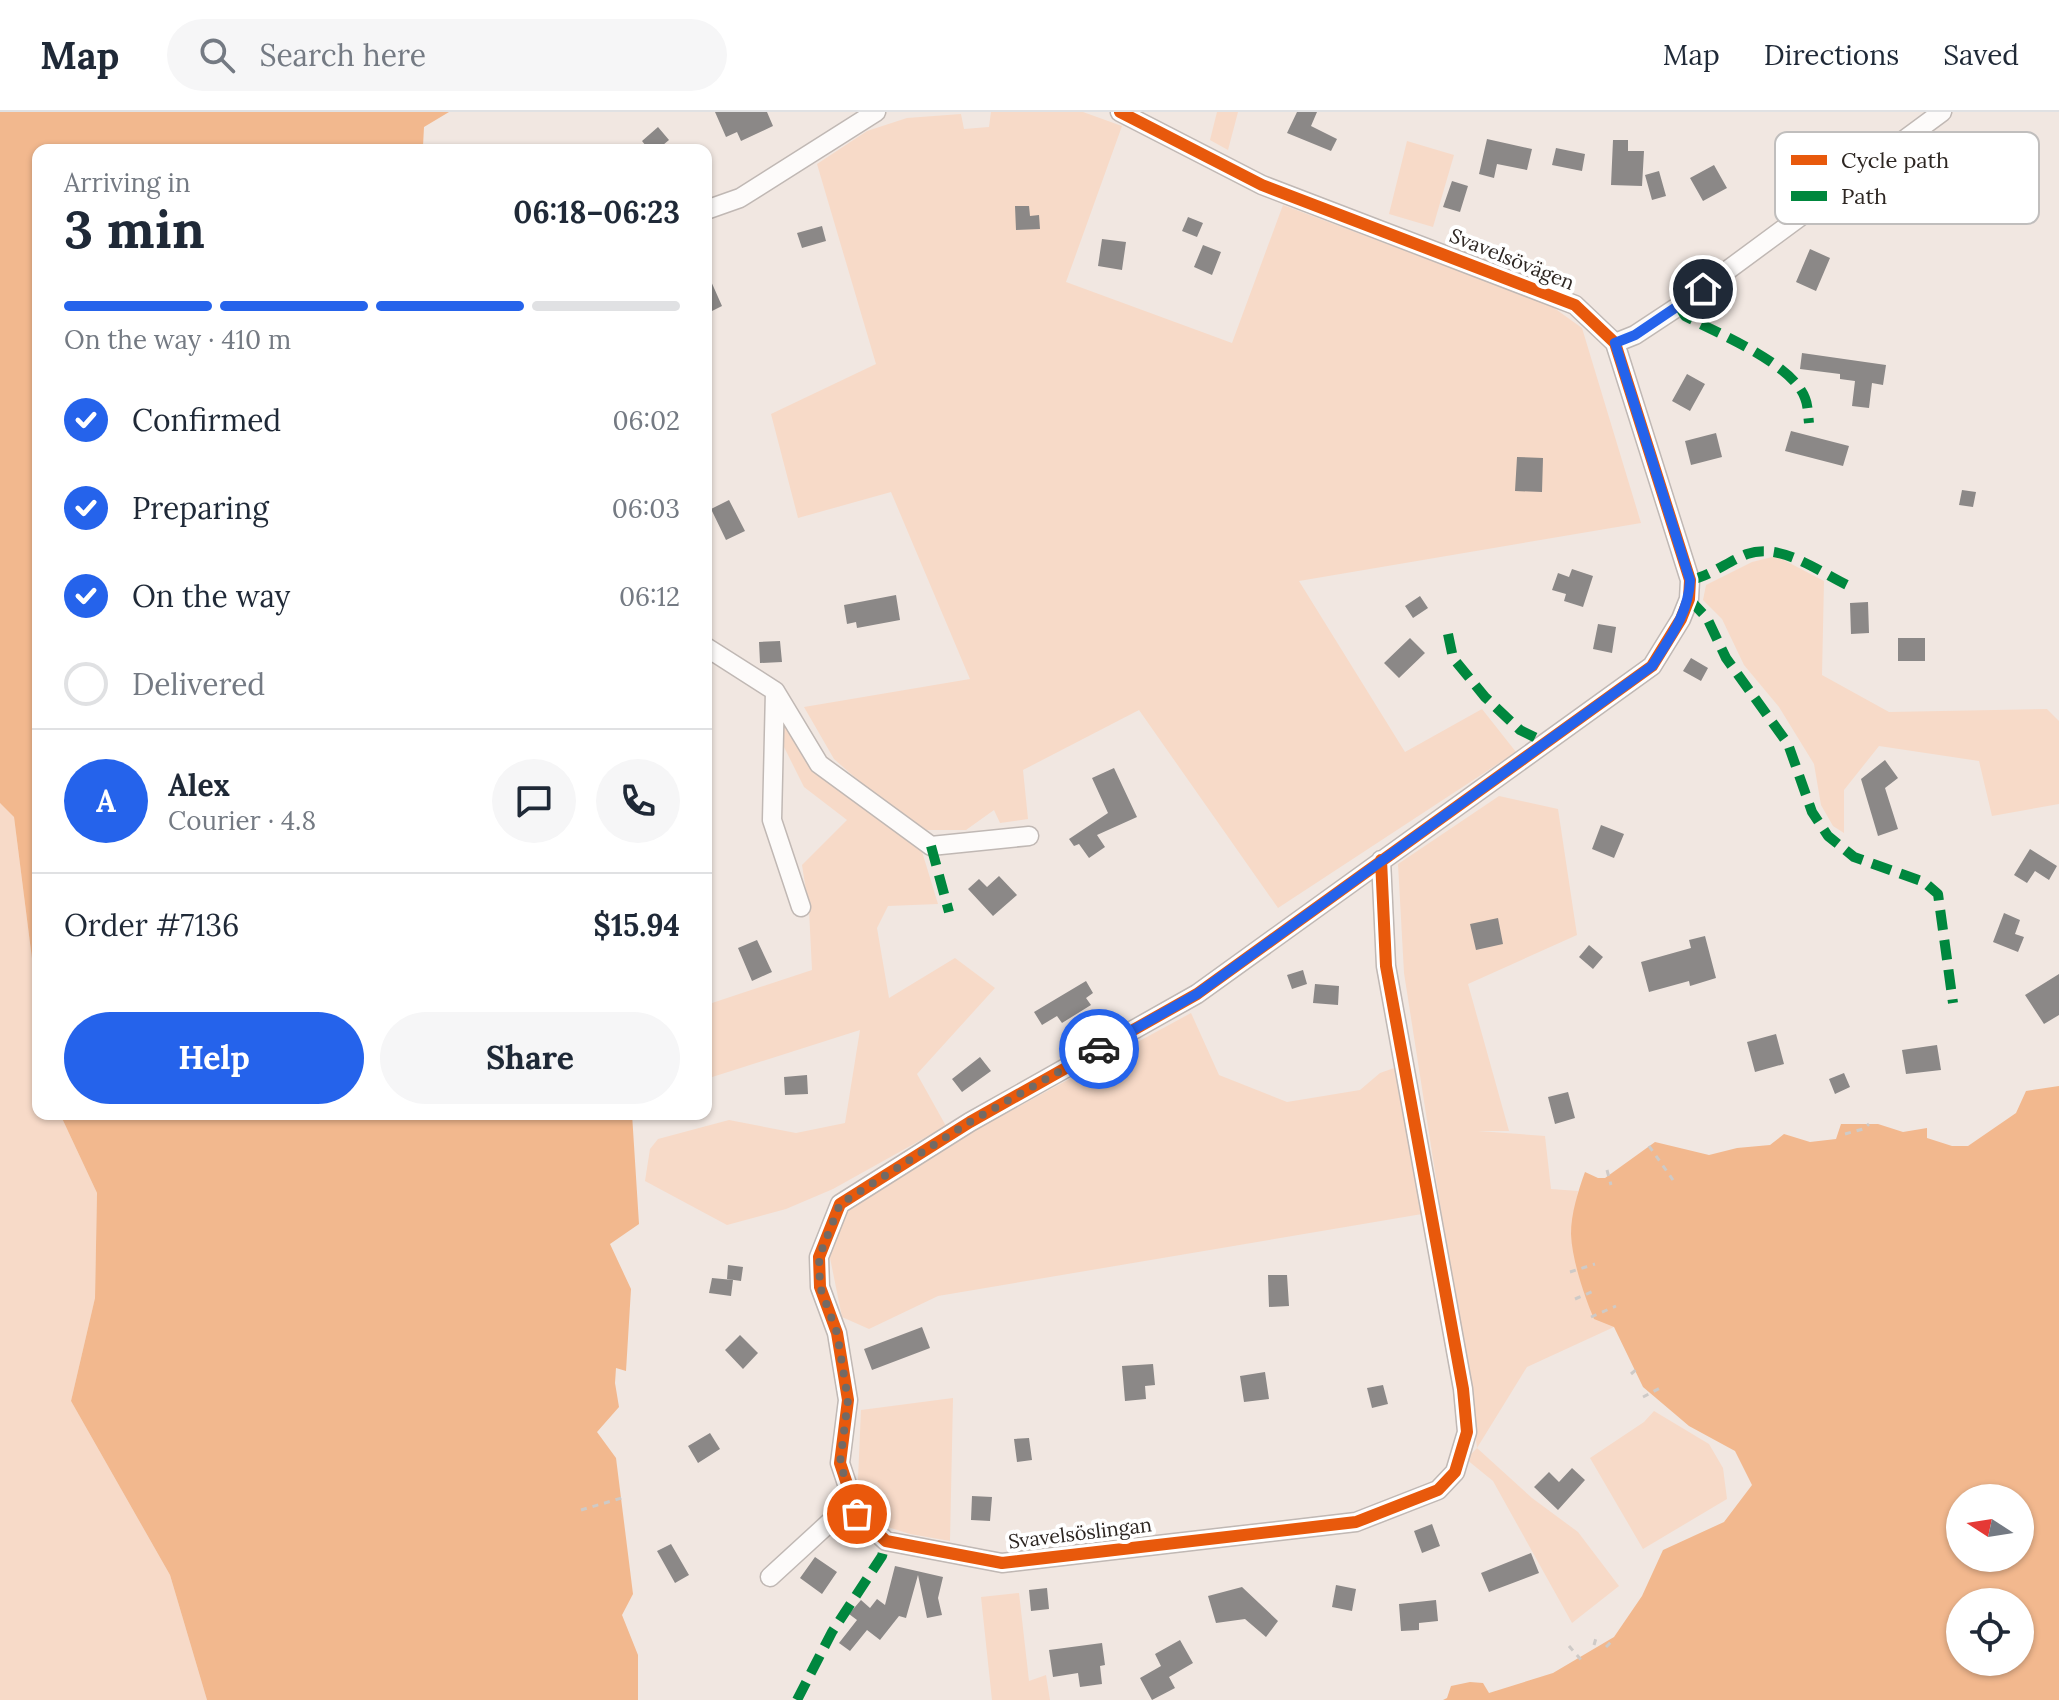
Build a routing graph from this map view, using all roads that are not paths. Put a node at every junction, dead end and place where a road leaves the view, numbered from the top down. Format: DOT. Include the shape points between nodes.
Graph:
graph roads {
  1 [pos="876,112"];
  2 [pos="1120,112"];
  3 [pos="1942,112"];
  4 [pos="1915,132"];
  5 [pos="712,208"];
  6 [pos="1790,224"];
  7 [pos="1615,343"];
  8 [pos="1681,619"];
  9 [pos="712,651"];
  10 [pos="775,691"];
  11 [pos="1029,836"];
  12 [pos="1381,860"];
  13 [pos="801,907"];
  14 [pos="857,1514"];
  15 [pos="770,1577"];
  1 -- 5 [label="street" via="740,198"];
  2 -- 7 [label="street, Svavelsövägen" via="1262,185 1575,305"];
  3 -- 4 [label="street"];
  6 -- 7 [label="street" via="1679,306"];
  7 -- 8 [label="street, Svavelsövägen" via="1690,580"];
  8 -- 12 [label="street, Svavelsöslingan" via="1652,666"];
  9 -- 10 [label="street"];
  10 -- 11 [label="street" via="819,764 931,846"];
  10 -- 13 [label="street" via="772,820"];
  12 -- 14 [label="street, Svavelsöslingan" via="1197,994 970,1122 840,1204 819,1257 820,1287 837,1333 848,1400 840,1463"];
  12 -- 14 [label="street, Svavelsöslingan" via="1386,966 1463,1389 1467,1432 1455,1472 1438,1490 1356,1522 1002,1563 886,1541"];
  14 -- 15 [label="street" via="830,1522"];
}
